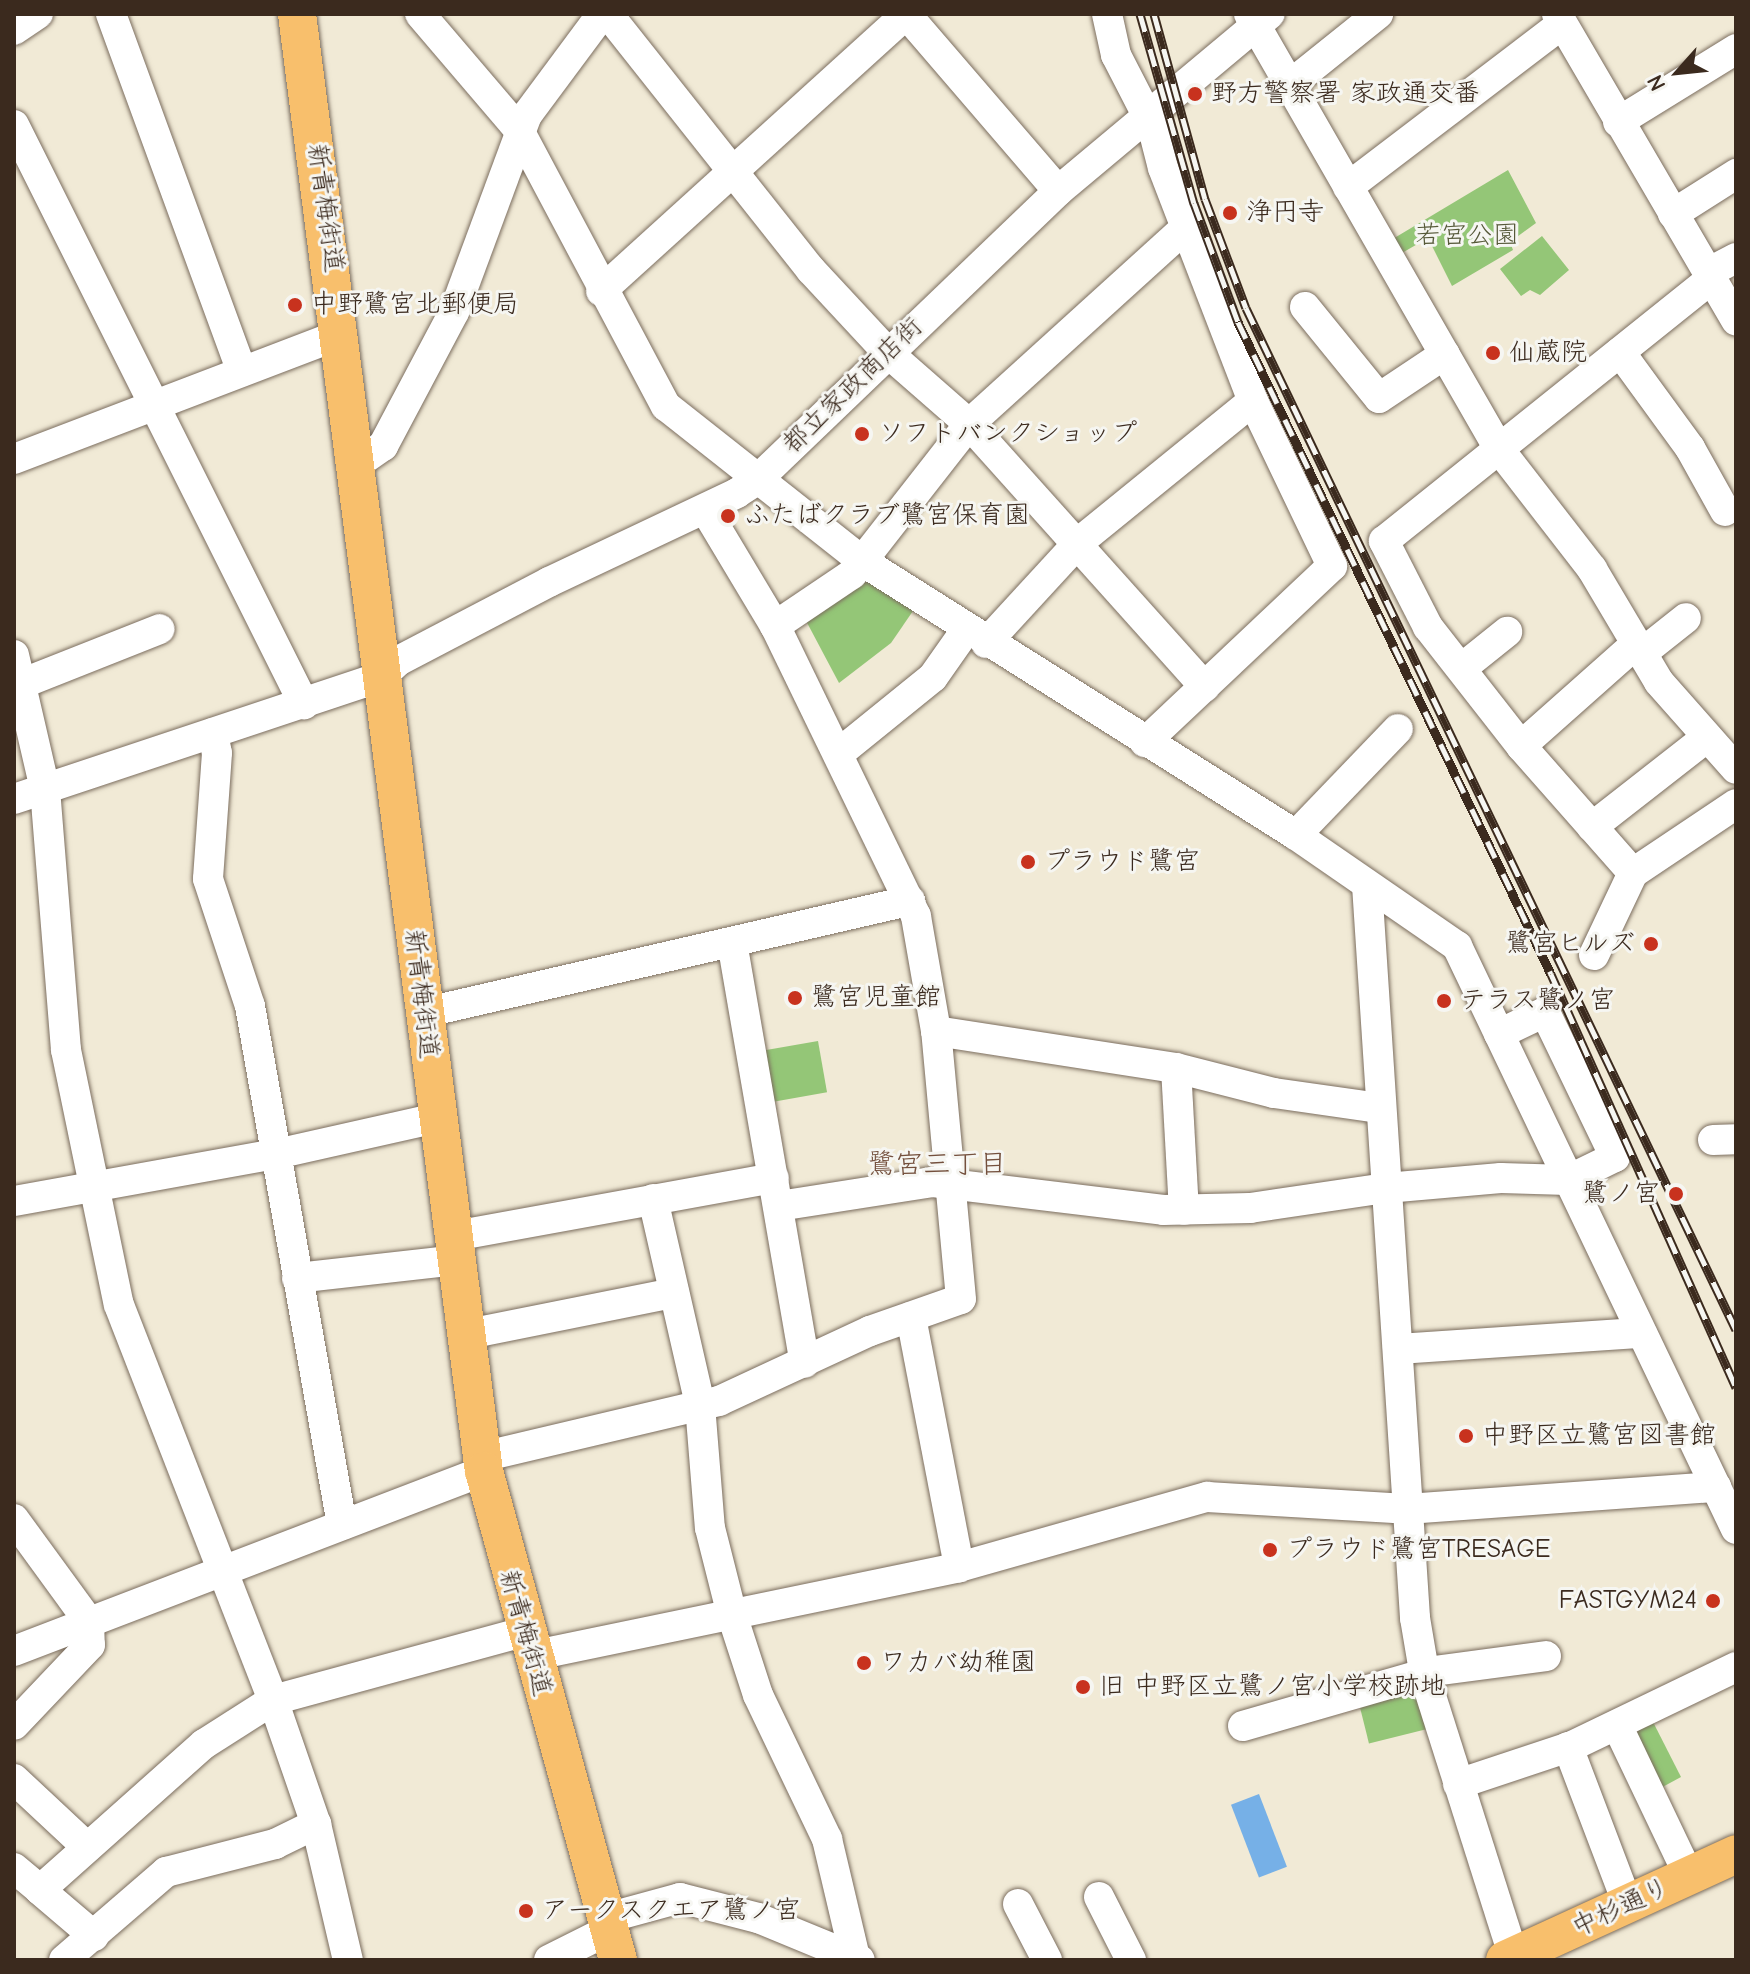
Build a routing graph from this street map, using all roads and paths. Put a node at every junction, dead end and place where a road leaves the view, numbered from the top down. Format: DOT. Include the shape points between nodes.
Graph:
graph roads {
  1 [pos="38,14"];
  2 [pos="111,14"];
  3 [pos="297,14"];
  4 [pos="602,14"];
  5 [pos="608,14"];
  6 [pos="906,14"];
  7 [pos="1107,14"];
  8 [pos="1378,14"];
  9 [pos="432,18"];
  10 [pos="1258,18"];
  11 [pos="1559,19"];
  12 [pos="14,30"];
  13 [pos="1736,49"];
  14 [pos="1291,84"];
  15 [pos="1145,116"];
  16 [pos="1618,122"];
  17 [pos="14,125"];
  18 [pos="519,130"];
  19 [pos="733,172"];
  20 [pos="1736,174"];
  21 [pos="1348,187"];
  22 [pos="1058,191"];
  23 [pos="1673,214"];
  24 [pos="1186,227"];
  25 [pos="1736,258"];
  26 [pos="1711,279"];
  27 [pos="601,291"];
  28 [pos="1305,307"];
  29 [pos="1736,320"];
  30 [pos="342,334"];
  31 [pos="1620,352"];
  32 [pos="888,353"];
  33 [pos="1445,354"];
  34 [pos="241,370"];
  35 [pos="1253,401"];
  36 [pos="154,406"];
  37 [pos="969,424"];
  38 [pos="1499,449"];
  39 [pos="14,459"];
  40 [pos="357,464"];
  41 [pos="757,480"];
  42 [pos="705,509"];
  43 [pos="1725,511"];
  44 [pos="1078,543"];
  45 [pos="862,561"];
  46 [pos="1686,618"];
  47 [pos="775,626"];
  48 [pos="160,629"];
  49 [pos="1507,632"];
  50 [pos="976,637"];
  51 [pos="1639,648"];
  52 [pos="14,655"];
  53 [pos="1462,668"];
  54 [pos="381,677"];
  55 [pos="21,684"];
  56 [pos="1205,687"];
  57 [pos="304,704"];
  58 [pos="1398,729"];
  59 [pos="213,733"];
  60 [pos="1707,737"];
  61 [pos="1145,742"];
  62 [pos="1521,746"];
  63 [pos="838,754"];
  64 [pos="1736,769"];
  65 [pos="45,789"];
  66 [pos="14,799"];
  67 [pos="1736,804"];
  68 [pos="1592,827"];
  69 [pos="1296,835"];
  70 [pos="1633,873"];
  71 [pos="1367,885"];
  72 [pos="910,901"];
  73 [pos="732,942"];
  74 [pos="1594,955"];
  75 [pos="423,1013"];
  76 [pos="936,1031"];
  77 [pos="1499,1034"];
  78 [pos="1176,1068"];
  79 [pos="1380,1108"];
  80 [pos="437,1118"];
  81 [pos="276,1154"];
  82 [pos="1568,1180"];
  83 [pos="94,1185"];
  84 [pos="947,1185"];
  85 [pos="1386,1188"];
  86 [pos="776,1192"];
  87 [pos="653,1199"];
  88 [pos="14,1201"];
  89 [pos="1184,1210"];
  90 [pos="456,1248"];
  91 [pos="297,1278"];
  92 [pos="674,1293"];
  93 [pos="911,1317"];
  94 [pos="1641,1333"];
  95 [pos="468,1334"];
  96 [pos="1398,1349"];
  97 [pos="805,1363"];
  98 [pos="700,1405"];
  99 [pos="483,1464"];
  100 [pos="1716,1487"];
  101 [pos="1407,1509"];
  102 [pos="14,1519"];
  103 [pos="342,1525"];
  104 [pos="1736,1529"];
  105 [pos="959,1567"];
  106 [pos="225,1571"];
  107 [pos="732,1615"];
  108 [pos="89,1622"];
  109 [pos="528,1644"];
  110 [pos="14,1651"];
  111 [pos="1546,1656"];
  112 [pos="1736,1667"];
  113 [pos="1425,1677"];
  114 [pos="273,1700"];
  115 [pos="14,1725"];
  116 [pos="1617,1725"];
  117 [pos="1243,1726"];
  118 [pos="1568,1747"];
  119 [pos="14,1779"];
  120 [pos="1458,1784"];
  121 [pos="316,1824"];
  122 [pos="87,1847"];
  123 [pos="1736,1854"];
  124 [pos="14,1868"];
  125 [pos="1689,1876"];
  126 [pos="40,1890"];
  127 [pos="1099,1897"];
  128 [pos="1018,1904"];
  129 [pos="1628,1905"];
  130 [pos="94,1936"];
  131 [pos="611,1936"];
  132 [pos="1040,1958"];
  133 [pos="858,1959"];
  134 [pos="1512,1959"];
  135 [pos="64,1960"];
  136 [pos="348,1960"];
  137 [pos="549,1960"];
  138 [pos="1131,1960"];
  1 -- 12 [label="street"];
  2 -- 34 [label="street"];
  3 -- 30 [label="main road, 新青梅街道"];
  4 -- 18 [label="street"];
  5 -- 19 [label="street"];
  6 -- 19 [label="street"];
  6 -- 22 [label="street"];
  7 -- 15 [label="street" via="1116,55"];
  8 -- 14 [label="street"];
  9 -- 18 [label="street"];
  10 -- 14 [label="street"];
  10 -- 15 [label="street, 都立家政商店街"];
  11 -- 16 [label="street"];
  11 -- 21 [label="street"];
  13 -- 16 [label="street"];
  14 -- 21 [label="street"];
  15 -- 22 [label="street, 都立家政商店街"];
  15 -- 24 [label="street"];
  16 -- 23 [label="street"];
  17 -- 36 [label="street"];
  18 -- 27 [label="street"];
  18 -- 40 [label="street" via="454,312 383,446"];
  19 -- 27 [label="street"];
  19 -- 32 [label="street" via="811,270"];
  20 -- 23 [label="street"];
  21 -- 33 [label="street"];
  22 -- 32 [label="street, 都立家政商店街"];
  23 -- 26 [label="street"];
  24 -- 35 [label="street"];
  24 -- 37 [label="street"];
  25 -- 26 [label="street" via="1717,268"];
  26 -- 29 [label="street"];
  26 -- 31 [label="street"];
  27 -- 41 [label="street" via="666,406"];
  28 -- 33 [label="street" via="1379,398"];
  30 -- 34 [label="street"];
  30 -- 40 [label="main road, 新青梅街道"];
  31 -- 38 [label="street"];
  31 -- 43 [label="street" via="1690,448"];
  32 -- 37 [label="street"];
  32 -- 41 [label="street, 都立家政商店街"];
  33 -- 38 [label="street"];
  34 -- 36 [label="street"];
  35 -- 44 [label="street"];
  35 -- 56 [label="street" via="1332,566"];
  36 -- 39 [label="street"];
  36 -- 57 [label="street"];
  37 -- 44 [label="street"];
  37 -- 45 [label="street"];
  38 -- 51 [label="street" via="1592,569"];
  38 -- 53 [label="street" via="1384,541 1428,627"];
  40 -- 54 [label="main road, 新青梅街道"];
  41 -- 42 [label="street, 都立家政商店街"];
  41 -- 45 [label="street"];
  42 -- 47 [label="street"];
  42 -- 54 [label="street, 都立家政商店街" via="549,582 398,661"];
  44 -- 50 [label="street"];
  44 -- 56 [label="street"];
  45 -- 47 [label="street" via="852,574"];
  45 -- 50 [label="street"];
  46 -- 51 [label="street"];
  47 -- 63 [label="street"];
  48 -- 55 [label="street"];
  49 -- 53 [label="street"];
  50 -- 61 [label="street"];
  50 -- 63 [label="street"];
  51 -- 60 [label="street" via="1671,698"];
  51 -- 62 [label="street"];
  52 -- 55 [label="street"];
  53 -- 62 [label="street"];
  54 -- 57 [label="street, 都立家政商店街"];
  54 -- 75 [label="main road, 新青梅街道"];
  55 -- 65 [label="street"];
  56 -- 61 [label="street"];
  57 -- 59 [label="street, 都立家政商店街"];
  58 -- 69 [label="street"];
  59 -- 65 [label="street, 都立家政商店街"];
  59 -- 81 [label="street" via="217,753 208,879 250,1006"];
  60 -- 64 [label="street"];
  60 -- 68 [label="street"];
  61 -- 69 [label="street"];
  62 -- 68 [label="street"];
  63 -- 72 [label="street"];
  65 -- 66 [label="street, 都立家政商店街"];
  65 -- 83 [label="street" via="66,1050"];
  67 -- 70 [label="street"];
  68 -- 70 [label="street"];
  69 -- 71 [label="street"];
  70 -- 74 [label="street"];
  71 -- 77 [label="street" via="1457,946"];
  71 -- 79 [label="street"];
  72 -- 73 [label="street"];
  72 -- 76 [label="street"];
  73 -- 75 [label="street"];
  73 -- 86 [label="street"];
  75 -- 80 [label="main road, 新青梅街道"];
  76 -- 78 [label="street"];
  76 -- 84 [label="street"];
  77 -- 82 [label="street"];
  77 -- 82 [label="street" via="1545,1012 1615,1157"];
  78 -- 79 [label="street" via="1274,1093"];
  78 -- 89 [label="street"];
  79 -- 85 [label="street"];
  80 -- 81 [label="street"];
  80 -- 90 [label="main road, 新青梅街道"];
  81 -- 83 [label="street"];
  81 -- 91 [label="street"];
  82 -- 85 [label="street" via="1501,1178"];
  82 -- 94 [label="street"];
  83 -- 88 [label="street"];
  83 -- 106 [label="street" via="119,1305"];
  84 -- 86 [label="street"];
  84 -- 89 [label="street"];
  84 -- 93 [label="street" via="961,1299"];
  85 -- 89 [label="street" via="1250,1208"];
  85 -- 96 [label="street"];
  86 -- 87 [label="street"];
  86 -- 97 [label="street"];
  87 -- 90 [label="street"];
  87 -- 92 [label="street"];
  90 -- 91 [label="street"];
  90 -- 95 [label="main road, 新青梅街道"];
  91 -- 103 [label="street"];
  92 -- 95 [label="street"];
  92 -- 98 [label="street"];
  93 -- 97 [label="street"];
  93 -- 105 [label="street"];
  94 -- 96 [label="street"];
  94 -- 100 [label="street"];
  95 -- 99 [label="main road, 新青梅街道"];
  96 -- 101 [label="street"];
  97 -- 98 [label="street"];
  98 -- 99 [label="street"];
  98 -- 107 [label="street" via="710,1528"];
  99 -- 103 [label="street"];
  99 -- 109 [label="main road, 新青梅街道"];
  100 -- 101 [label="street"];
  100 -- 104 [label="street"];
  101 -- 105 [label="street" via="1207,1497"];
  101 -- 113 [label="street"];
  102 -- 108 [label="street"];
  103 -- 106 [label="street"];
  105 -- 107 [label="street"];
  106 -- 108 [label="street"];
  106 -- 114 [label="street"];
  107 -- 109 [label="street"];
  107 -- 133 [label="street" via="758,1695 827,1839"];
  108 -- 110 [label="street"];
  108 -- 115 [label="street" via="90,1645"];
  109 -- 114 [label="street"];
  109 -- 131 [label="main road, 新青梅街道"];
  111 -- 113 [label="street" via="1434,1671"];
  112 -- 116 [label="street"];
  113 -- 117 [label="street"];
  113 -- 120 [label="street"];
  114 -- 121 [label="street"];
  114 -- 122 [label="street" via="204,1744"];
  116 -- 118 [label="street"];
  116 -- 125 [label="street"];
  118 -- 120 [label="street"];
  118 -- 129 [label="street"];
  119 -- 122 [label="street"];
  120 -- 134 [label="street"];
  121 -- 130 [label="street" via="275,1844 166,1872"];
  121 -- 136 [label="street"];
  122 -- 126 [label="street"];
  123 -- 125 [label="main road, 中杉通り"];
  124 -- 126 [label="street"];
  125 -- 129 [label="main road, 中杉通り"];
  126 -- 130 [label="street"];
  127 -- 138 [label="street"];
  128 -- 132 [label="street"];
  129 -- 134 [label="main road, 中杉通り"];
  130 -- 135 [label="street"];
  131 -- 133 [label="street" via="680,1898 758,1918"];
  131 -- 137 [label="street"];
}
